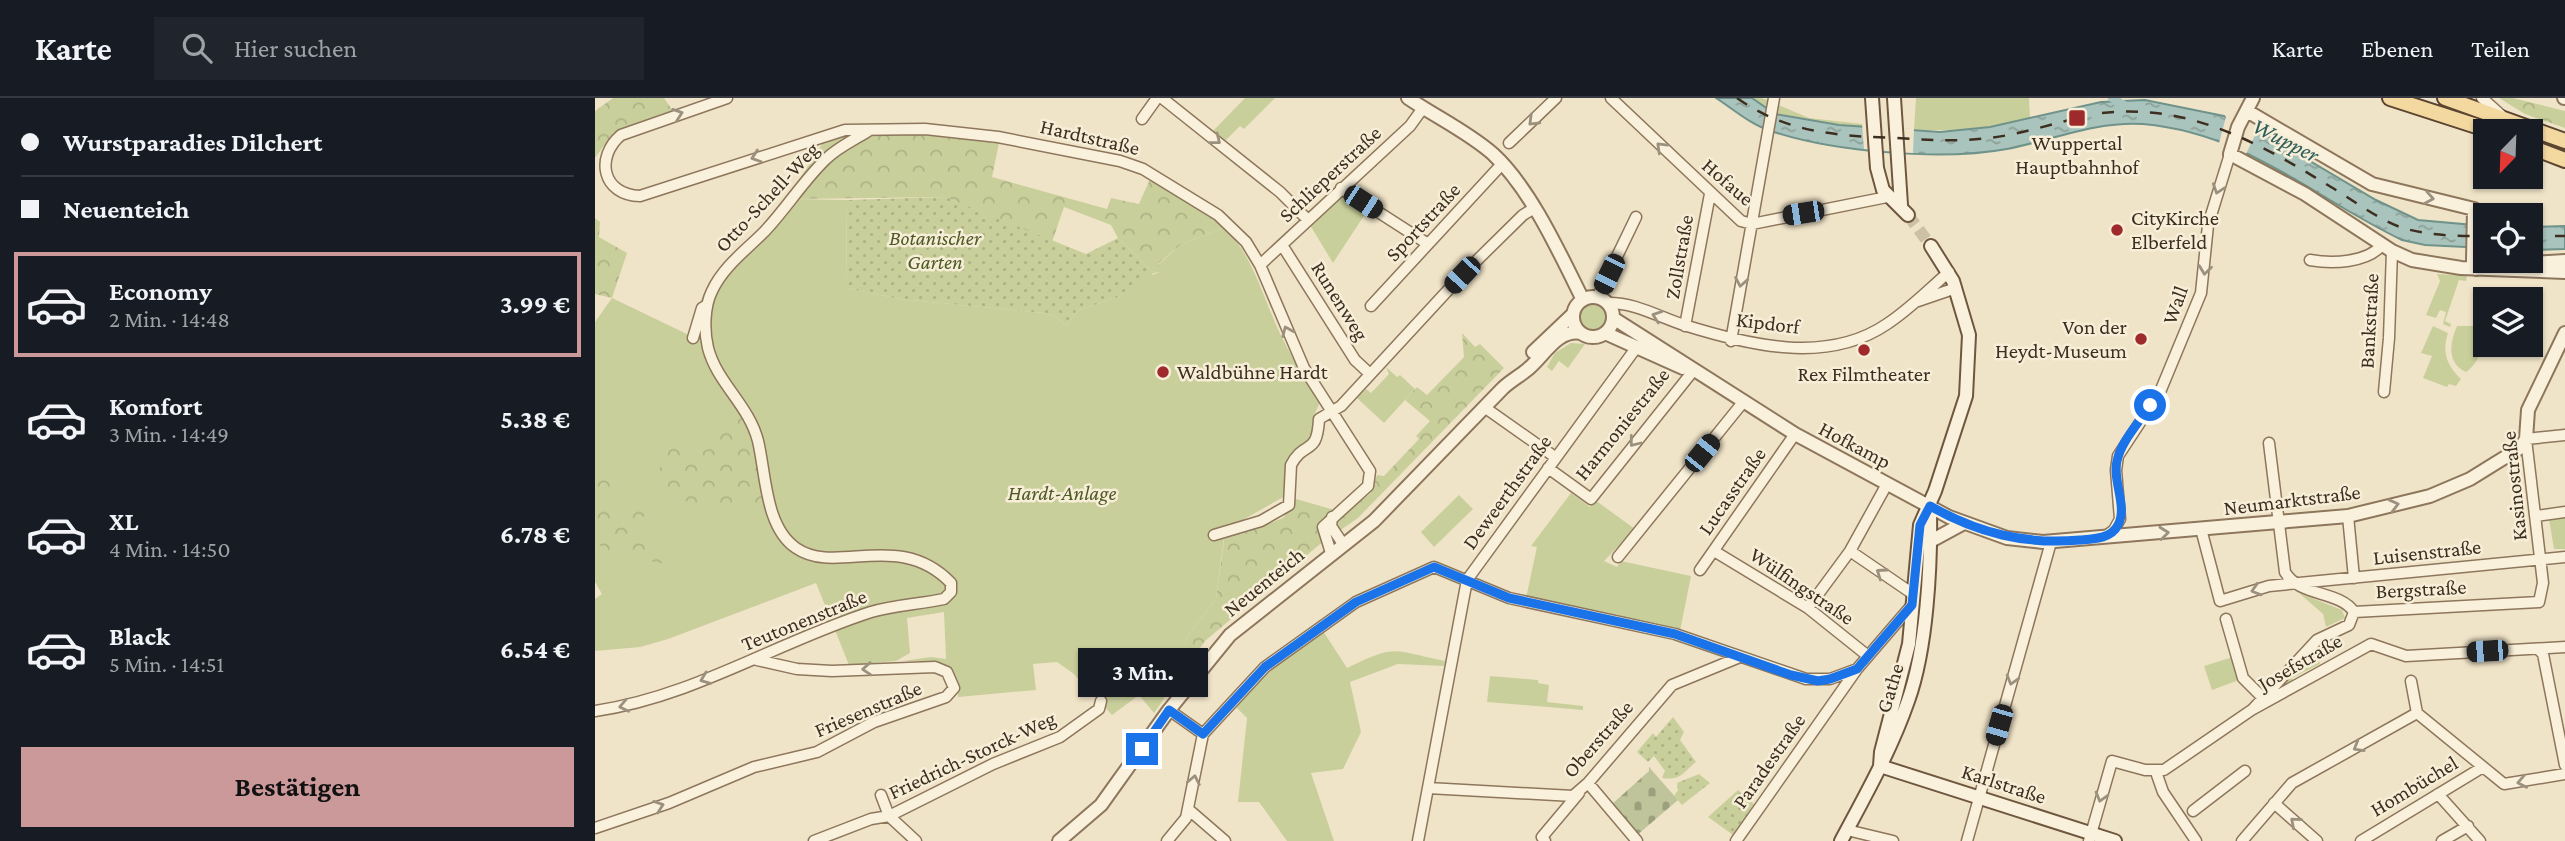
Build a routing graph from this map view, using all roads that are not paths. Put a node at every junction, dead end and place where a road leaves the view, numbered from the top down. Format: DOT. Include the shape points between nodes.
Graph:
graph roads {
  1 [pos="727,98"];
  2 [pos="1157,98"];
  3 [pos="1162,98"];
  4 [pos="1408,98"];
  5 [pos="1556,98"];
  6 [pos="1611,98"];
  7 [pos="1872,98"];
  8 [pos="1894,98"];
  9 [pos="2253,98"];
  10 [pos="2390,98"];
  11 [pos="2445,98"];
  12 [pos="2482,98"];
  13 [pos="1773,100"];
  14 [pos="1423,108"];
  15 [pos="2245,114"];
  16 [pos="2504,118"];
  17 [pos="1142,120"];
  18 [pos="2473,125"];
  19 [pos="871,130"];
  20 [pos="2543,135"];
  21 [pos="2565,141"];
  22 [pos="2230,152"];
  23 [pos="2543,152"];
  24 [pos="1499,160"];
  25 [pos="2565,160"];
  26 [pos="600,178"];
  27 [pos="1341,188"];
  28 [pos="1710,194"];
  29 [pos="1887,197"];
  30 [pos="1533,209"];
  31 [pos="2473,209"];
  32 [pos="1636,217"];
  33 [pos="1308,220"];
  34 [pos="1752,224"];
  35 [pos="1428,244"];
  36 [pos="1282,245"];
  37 [pos="1931,246"];
  38 [pos="2387,248"];
  39 [pos="2310,260"];
  40 [pos="2473,261"];
  41 [pos="2543,261"];
  42 [pos="2565,261"];
  43 [pos="1260,265"];
  44 [pos="2543,270"];
  45 [pos="2543,271"];
  46 [pos="1949,272"];
  47 [pos="2565,272"];
  48 [pos="2565,281"];
  49 [pos="1956,288"];
  50 [pos="1583,300"];
  51 [pos="1602,301"];
  52 [pos="1918,302"];
  53 [pos="707,305"];
  54 [pos="1371,306"];
  55 [pos="1573,314"];
  56 [pos="1612,318"];
  57 [pos="1685,326"];
  58 [pos="1581,333"];
  59 [pos="1605,333"];
  60 [pos="2565,333"];
  61 [pos="693,338"];
  62 [pos="1731,341"];
  63 [pos="1639,343"];
  64 [pos="1693,370"];
  65 [pos="1370,374"];
  66 [pos="1517,374"];
  67 [pos="2384,392"];
  68 [pos="1744,401"];
  69 [pos="1484,407"];
  70 [pos="1331,412"];
  71 [pos="1795,434"];
  72 [pos="2565,435"];
  73 [pos="2526,439"];
  74 [pos="2269,443"];
  75 [pos="1555,457"];
  76 [pos="1548,468"];
  77 [pos="766,483"];
  78 [pos="1887,484"];
  79 [pos="1930,506"];
  80 [pos="2565,512"];
  81 [pos="1332,516"];
  82 [pos="2348,516"];
  83 [pos="2536,516"];
  84 [pos="2279,522"];
  85 [pos="1964,523"];
  86 [pos="2201,529"];
  87 [pos="1214,535"];
  88 [pos="2099,539"];
  89 [pos="1929,542"];
  90 [pos="2051,542"];
  91 [pos="1343,544"];
  92 [pos="1714,551"];
  93 [pos="1850,551"];
  94 [pos="1331,552"];
  95 [pos="1618,556"];
  96 [pos="2565,557"];
  97 [pos="2541,560"];
  98 [pos="1700,570"];
  99 [pos="2354,578"];
  100 [pos="1467,580"];
  101 [pos="2294,583"];
  102 [pos="1916,594"];
  103 [pos="1808,608"];
  104 [pos="2354,612"];
  105 [pos="2226,620"];
  106 [pos="2565,647"];
  107 [pos="2538,649"];
  108 [pos="1868,656"];
  109 [pos="1740,657"];
  110 [pos="757,660"];
  111 [pos="1857,669"];
  112 [pos="2411,681"];
  113 [pos="2262,697"];
  114 [pos="1101,701"];
  115 [pos="2253,709"];
  116 [pos="1169,710"];
  117 [pos="595,711"];
  118 [pos="2417,713"];
  119 [pos="1203,734"];
  120 [pos="2565,765"];
  121 [pos="1880,766"];
  122 [pos="2483,767"];
  123 [pos="2245,771"];
  124 [pos="2157,772"];
  125 [pos="2565,774"];
  126 [pos="1588,783"];
  127 [pos="1428,788"];
  128 [pos="1580,793"];
  129 [pos="2438,794"];
  130 [pos="881,795"];
  131 [pos="1979,796"];
  132 [pos="2274,803"];
  133 [pos="1188,809"];
  134 [pos="889,816"];
  135 [pos="2186,816"];
  136 [pos="2468,826"];
  137 [pos="595,828"];
  138 [pos="1420,830"];
  139 [pos="1844,836"];
  140 [pos="2090,837"];
  141 [pos="814,841"];
  142 [pos="916,841"];
  143 [pos="1059,841"];
  144 [pos="1167,841"];
  145 [pos="1226,841"];
  146 [pos="1418,841"];
  147 [pos="1425,841"];
  148 [pos="1545,841"];
  149 [pos="1637,841"];
  150 [pos="1736,841"];
  151 [pos="1893,841"];
  152 [pos="1966,841"];
  153 [pos="2115,841"];
  154 [pos="2196,841"];
  155 [pos="2242,841"];
  156 [pos="2317,841"];
  157 [pos="2361,841"];
  158 [pos="2442,841"];
  159 [pos="2480,841"];
  26 -- 1 [label="street, one-way" via="606,152 621,135"];
  2 -- 17 [label="street"];
  3 -- 33 [label="street, one-way" via="1280,192"];
  4 -- 14 [label="street"];
  5 -- 24 [label="street, Sportstraße, one-way" via="1508,145"];
  28 -- 6 [label="street, Hofaue, one-way"];
  7 -- 29 [label="street" via="1879,178"];
  8 -- 29 [label="street" via="1905,210"];
  9 -- 15 [label="street, Wall"];
  10 -- 18 [label="main road"];
  11 -- 16 [label="main road"];
  12 -- 16 [label="street"];
  13 -- 34 [label="street"];
  14 -- 24 [label="street"];
  14 -- 27 [label="street, Schlieperstraße"];
  15 -- 22 [label="street, Wall"];
  15 -- 31 [label="street, one-way" via="2386,190"];
  19 -- 26 [label="street, Hardtstraße, one-way" via="816,137 640,196 625,194"];
  19 -- 43 [label="street, Hardtstraße" via="929,129 998,137 1120,161 1163,180 1218,215 1246,242"];
  19 -- 53 [label="street, Otto-Schell-Weg" via="825,159 765,231 727,268"];
  20 -- 21 [label="main road"];
  22 -- 38 [label="street"];
  22 -- 88 [label="street, Wall, one-way" via="2208,225 2201,293 2159,392 2118,456 2120,519 2114,530"];
  23 -- 25 [label="main road"];
  24 -- 30 [label="street"];
  24 -- 35 [label="street, Sportstraße"];
  27 -- 33 [label="street, Schlieperstraße"];
  27 -- 35 [label="street"];
  28 -- 34 [label="street, Hofaue" via="1734,217"];
  28 -- 57 [label="street, Zollstraße"];
  29 -- 34 [label="street, Hofaue"];
  30 -- 50 [label="street"];
  30 -- 65 [label="street" via="1462,275"];
  32 -- 51 [label="street"];
  33 -- 36 [label="street, Schlieperstraße"];
  34 -- 62 [label="street, one-way"];
  35 -- 54 [label="street, Sportstraße"];
  36 -- 43 [label="street, Schlieperstraße"];
  36 -- 65 [label="street, Runenweg" via="1355,360"];
  37 -- 46 [label="street"];
  38 -- 39 [label="street" via="2364,257 2324,263"];
  38 -- 40 [label="street" via="2412,260 2450,265"];
  38 -- 67 [label="street, Bankstraße"];
  41 -- 42 [label="street"];
  70 -- 43 [label="street, Hardtstraße, one-way" via="1304,368"];
  44 -- 47 [label="street"];
  45 -- 48 [label="street"];
  46 -- 49 [label="street"];
  46 -- 52 [label="street, Kipdorf"];
  49 -- 52 [label="street, Kipdorf"];
  49 -- 79 [label="street" via="1969,335 1966,396"];
  50 -- 51 [label="street"];
  50 -- 55 [label="street"];
  51 -- 56 [label="street"];
  57 -- 51 [label="street, Kipdorf, one-way" via="1630,305"];
  52 -- 62 [label="street, Kipdorf" via="1886,326 1840,344 1792,347"];
  53 -- 61 [label="street, Otto-Schell-Weg"];
  53 -- 77 [label="street, Otto-Schell-Weg" via="710,355 753,424"];
  55 -- 58 [label="street"];
  55 -- 66 [label="street, Neuenteich"];
  56 -- 59 [label="street"];
  56 -- 63 [label="street, Hofkamp"];
  57 -- 62 [label="street, Kipdorf"];
  58 -- 59 [label="street" via="1591,337"];
  58 -- 66 [label="street, Neuenteich" via="1559,338"];
  59 -- 63 [label="street, Hofkamp"];
  60 -- 73 [label="street, Kasinostraße" via="2528,411"];
  63 -- 64 [label="street, Hofkamp" via="1671,364"];
  63 -- 75 [label="street, Deweerthstraße"];
  64 -- 68 [label="street, Hofkamp"];
  64 -- 76 [label="street, Harmoniestraße, one-way" via="1591,499"];
  65 -- 70 [label="street"];
  66 -- 69 [label="street, Neuenteich"];
  68 -- 71 [label="street, Hofkamp"];
  68 -- 95 [label="street"];
  69 -- 75 [label="street"];
  69 -- 91 [label="street, Neuenteich" via="1389,507"];
  70 -- 81 [label="street, Hardtstraße" via="1371,479"];
  70 -- 87 [label="street" via="1318,421 1316,441 1292,463 1289,505 1261,521"];
  71 -- 78 [label="street, Hofkamp"];
  71 -- 92 [label="street, Lucasstraße"];
  72 -- 73 [label="street"];
  82 -- 73 [label="street, Neumarktstraße, one-way" via="2430,496 2470,479 2512,455"];
  73 -- 83 [label="street, Kasinostraße"];
  74 -- 84 [label="street"];
  75 -- 76 [label="street, Deweerthstraße"];
  76 -- 100 [label="street, Deweerthstraße"];
  77 -- 110 [label="street, Teutonenstraße" via="780,531 799,551 822,557 898,555 935,571 952,587 944,599 871,612"];
  78 -- 79 [label="street, Hofkamp"];
  78 -- 93 [label="street"];
  79 -- 85 [label="street, Hofkamp"];
  79 -- 89 [label="street, Gathe"];
  79 -- 102 [label="street, Gathe" via="1920,525"];
  80 -- 83 [label="street"];
  81 -- 91 [label="street" via="1331,526"];
  81 -- 94 [label="street" via="1323,527"];
  82 -- 84 [label="street, Neumarktstraße"];
  82 -- 99 [label="street"];
  83 -- 97 [label="street, Kasinostraße"];
  84 -- 86 [label="street, Neumarktstraße"];
  84 -- 101 [label="street" via="2285,572"];
  85 -- 89 [label="street"];
  85 -- 90 [label="street, Hofkamp" via="2007,538"];
  88 -- 86 [label="street, Neumarktstraße, one-way"];
  101 -- 86 [label="street, Luisenstraße, one-way" via="2220,601"];
  88 -- 90 [label="street, Neumarktstraße"];
  89 -- 102 [label="street, Gathe"];
  90 -- 131 [label="street, one-way"];
  91 -- 94 [label="street, Neuenteich"];
  92 -- 98 [label="street, Lucasstraße"];
  92 -- 103 [label="street, Wülfingstraße"];
  102 -- 93 [label="street, one-way"];
  93 -- 103 [label="street"];
  94 -- 116 [label="street, Neuenteich" via="1230,635"];
  96 -- 97 [label="street, Luisenstraße"];
  97 -- 99 [label="street, Luisenstraße"];
  97 -- 104 [label="street, Bergstraße" via="2543,589 2535,603"];
  99 -- 101 [label="street, Luisenstraße"];
  100 -- 109 [label="street" via="1509,598 1675,634"];
  100 -- 119 [label="street" via="1434,567 1356,602 1265,667"];
  100 -- 127 [label="street, Deweerthstraße"];
  101 -- 104 [label="street" via="2346,604"];
  102 -- 108 [label="street, Paradestraße"];
  102 -- 121 [label="street, Gathe" via="1902,679"];
  102 -- 121 [label="street, Gathe" via="1921,644 1909,699"];
  103 -- 108 [label="street, Wülfingstraße"];
  104 -- 113 [label="street, Bergstraße" via="2349,625 2317,639"];
  105 -- 113 [label="street" via="2243,678"];
  106 -- 107 [label="street"];
  107 -- 115 [label="street, Josefstraße" via="2406,656 2366,646"];
  107 -- 120 [label="street" via="2543,654"];
  108 -- 111 [label="street, Paradestraße"];
  109 -- 111 [label="street" via="1818,681"];
  109 -- 126 [label="street, Oberstraße" via="1672,685"];
  110 -- 117 [label="street, Teutonenstraße, one-way" via="653,699"];
  137 -- 110 [label="street, Friesenstraße, one-way" via="754,767 817,752 874,722 946,697 954,688 951,676 935,667 832,671"];
  111 -- 150 [label="street, Paradestraße"];
  112 -- 118 [label="street"];
  113 -- 115 [label="street, Bergstraße"];
  114 -- 134 [label="street, Friedrich-Storck-Weg" via="1099,709 1060,737 993,764"];
  115 -- 124 [label="street, Bergstraße"];
  116 -- 119 [label="street"];
  116 -- 143 [label="street, Neuenteich" via="1101,805"];
  118 -- 122 [label="street"];
  118 -- 132 [label="street, one-way" via="2292,783"];
  133 -- 119 [label="street, one-way"];
  121 -- 131 [label="street, Karlstraße"];
  121 -- 139 [label="street, Gathe"];
  125 -- 122 [label="street, Hombüchel, one-way" via="2509,785"];
  122 -- 129 [label="street, Hombüchel"];
  123 -- 135 [label="street"];
  124 -- 135 [label="street" via="2163,792"];
  124 -- 140 [label="street, one-way" via="2112,761"];
  126 -- 128 [label="street, Oberstraße"];
  126 -- 149 [label="street"];
  127 -- 128 [label="street, Oberstraße"];
  127 -- 138 [label="street, Deweerthstraße"];
  128 -- 148 [label="street" via="1542,837"];
  129 -- 136 [label="street"];
  129 -- 157 [label="street, Hombüchel"];
  130 -- 134 [label="street"];
  131 -- 140 [label="street, Karlstraße"];
  131 -- 152 [label="street"];
  132 -- 155 [label="street"];
  156 -- 132 [label="street, one-way"];
  133 -- 144 [label="street"];
  133 -- 145 [label="street"];
  134 -- 141 [label="street, Friedrich-Storck-Weg"];
  134 -- 142 [label="street"];
  135 -- 154 [label="street"];
  136 -- 158 [label="street"];
  136 -- 159 [label="street"];
  138 -- 146 [label="street, Deweerthstraße"];
  138 -- 147 [label="street"];
  139 -- 151 [label="street"];
  140 -- 153 [label="street, Karlstraße"];
}
